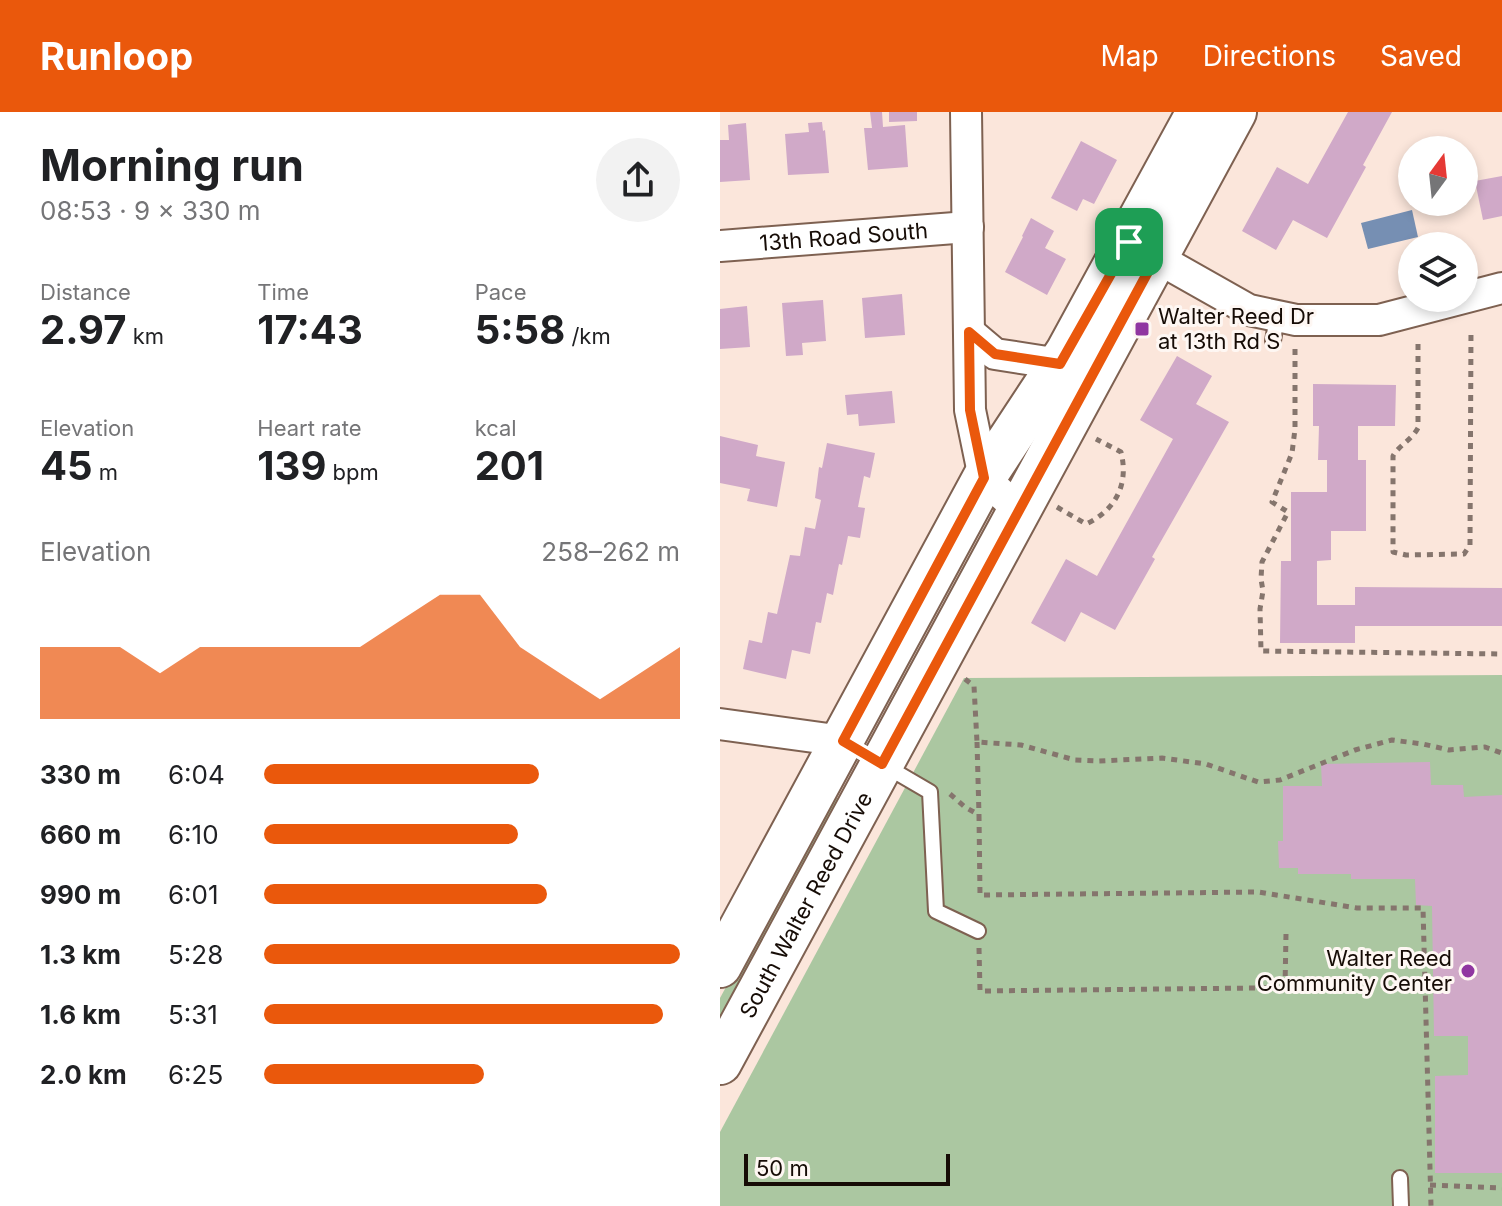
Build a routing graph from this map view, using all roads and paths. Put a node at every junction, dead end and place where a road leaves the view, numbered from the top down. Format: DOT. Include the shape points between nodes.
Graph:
graph roads {
  1 [pos="966,112"];
  2 [pos="1198,112"];
  3 [pos="1235,112"];
  4 [pos="968,227"];
  5 [pos="720,246"];
  6 [pos="1142,249"];
  7 [pos="1502,288"];
  8 [pos="1471,329"];
  9 [pos="969,332"];
  10 [pos="1418,344"];
  11 [pos="1295,349"];
  12 [pos="1060,364"];
  13 [pos="1094,438"];
  14 [pos="984,478"];
  15 [pos="1038,508"];
  16 [pos="1502,654"];
  17 [pos="964,678"];
  18 [pos="720,724"];
  19 [pos="843,741"];
  20 [pos="977,742"];
  21 [pos="1502,753"];
  22 [pos="882,764"];
  23 [pos="947,786"];
  24 [pos="979,815"];
  25 [pos="978,931"];
  26 [pos="1286,934"];
  27 [pos="720,966"];
  28 [pos="1347,987"];
  29 [pos="1285,988"];
  30 [pos="720,1063"];
  31 [pos="1400,1178"];
  32 [pos="1430,1185"];
  33 [pos="1502,1188"];
  34 [pos="1401,1206"];
  35 [pos="1431,1206"];
  1 -- 4 [label="street"];
  2 -- 6 [label="main road, South Walter Reed Drive"];
  3 -- 6 [label="main road, South Walter Reed Drive"];
  4 -- 5 [label="street, 13th Road South"];
  4 -- 9 [label="street"];
  6 -- 7 [label="street" via="1275,328 1296,320 1379,320"];
  6 -- 12 [label="main road, South Walter Reed Drive"];
  6 -- 15 [label="main road, South Walter Reed Drive"];
  8 -- 10 [label="path" via="1470,545 1464,554 1393,552 1393,456 1418,428"];
  9 -- 12 [label="street" via="995,354"];
  9 -- 14 [label="street" via="970,410"];
  11 -- 16 [label="path" via="1292,453 1272,502 1288,512 1262,562 1261,651"];
  12 -- 14 [label="main road, South Walter Reed Drive"];
  13 -- 15 [label="path" via="1121,452 1125,469 1118,496 1086,524"];
  14 -- 15 [label="street"];
  14 -- 19 [label="main road, South Walter Reed Drive"];
  15 -- 22 [label="main road, South Walter Reed Drive"];
  17 -- 20 [label="path" via="974,686"];
  18 -- 19 [label="street"];
  19 -- 22 [label="lane"];
  19 -- 27 [label="main road, South Walter Reed Drive"];
  20 -- 21 [label="path" via="1021,745 1075,760 1162,758 1206,764 1258,782 1280,780 1392,740"];
  20 -- 24 [label="path"];
  22 -- 25 [label="lane" via="930,792 936,911"];
  22 -- 30 [label="main road, South Walter Reed Drive"];
  23 -- 24 [label="path" via="951,796"];
  24 -- 32 [label="path" via="980,895 1258,892 1357,908 1423,908"];
  25 -- 29 [label="path" via="980,991"];
  26 -- 29 [label="path"];
  28 -- 29 [label="path"];
  31 -- 34 [label="lane"];
  32 -- 33 [label="path"];
  32 -- 35 [label="path"];
}
